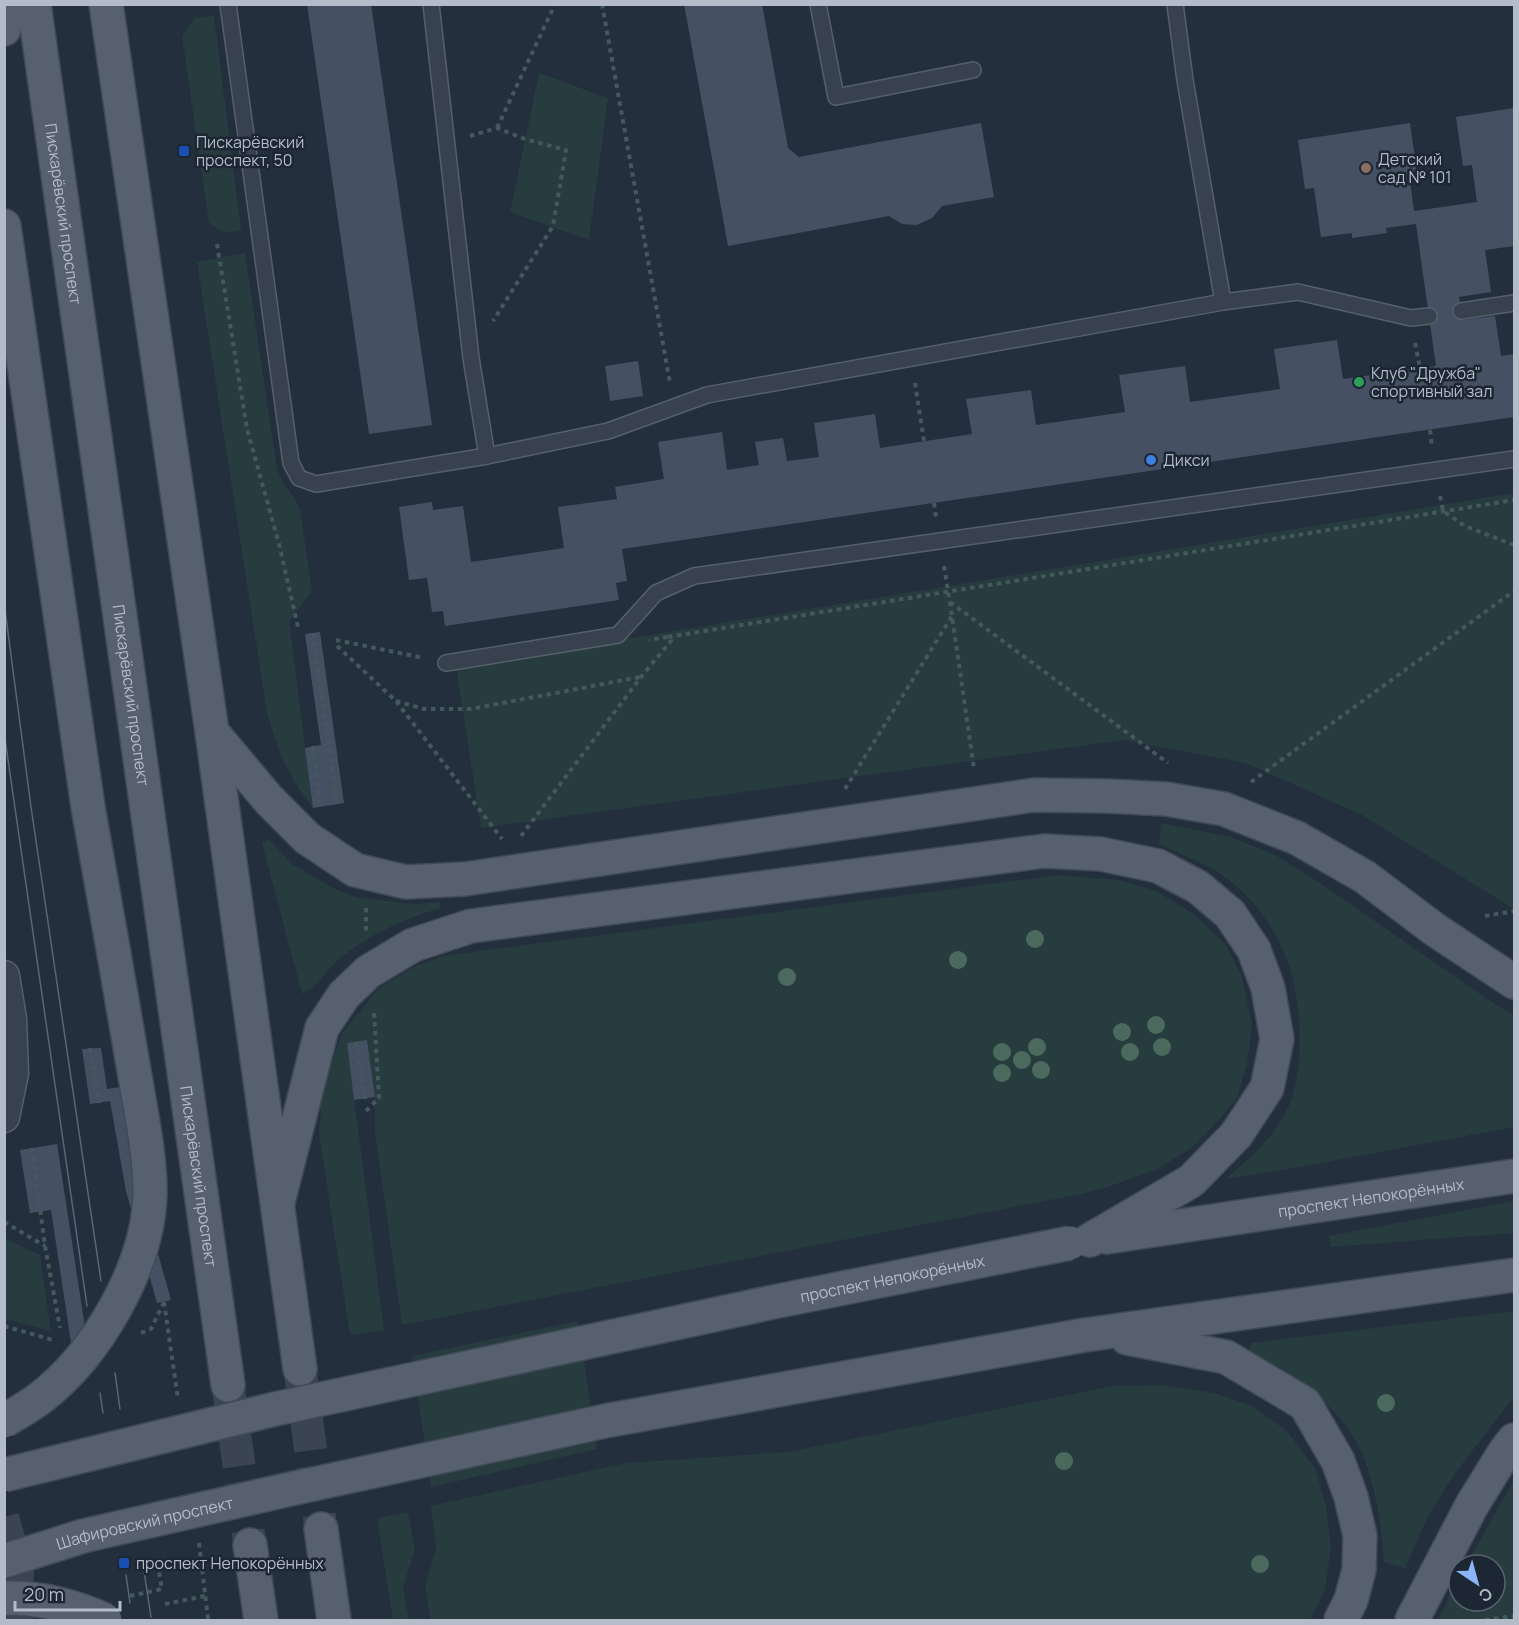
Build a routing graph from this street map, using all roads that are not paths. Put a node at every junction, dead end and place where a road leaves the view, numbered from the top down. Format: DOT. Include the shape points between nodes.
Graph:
graph roads {
  1 [pos="9,4"];
  2 [pos="34,4"];
  3 [pos="106,4"];
  4 [pos="121,4"];
  5 [pos="228,4"];
  6 [pos="431,4"];
  7 [pos="818,4"];
  8 [pos="1175,4"];
  9 [pos="4,29"];
  10 [pos="110,38"];
  11 [pos="973,70"];
  12 [pos="4,226"];
  13 [pos="1223,302"];
  14 [pos="1515,303"];
  15 [pos="1461,311"];
  16 [pos="1429,316"];
  17 [pos="487,456"];
  18 [pos="1515,459"];
  19 [pos="446,663"];
  20 [pos="212,732"];
  21 [pos="4,976"];
  22 [pos="1515,982"];
  23 [pos="4,1117"];
  24 [pos="1515,1176"];
  25 [pos="278,1202"];
  26 [pos="1080,1241"];
  27 [pos="1515,1275"];
  28 [pos="1094,1334"];
  29 [pos="300,1369"];
  30 [pos="228,1385"];
  31 [pos="4,1421"];
  32 [pos="1515,1440"];
  33 [pos="4,1475"];
  34 [pos="321,1529"];
  35 [pos="250,1545"];
  36 [pos="4,1561"];
  37 [pos="4,1598"];
  38 [pos="105,1620"];
  39 [pos="261,1620"];
  40 [pos="334,1620"];
  41 [pos="1341,1620"];
  42 [pos="1412,1620"];
  1 -- 9 [label="main road"];
  2 -- 30 [label="main road, Пискарёвский проспект"];
  3 -- 10 [label="main road"];
  4 -- 10 [label="street"];
  5 -- 17 [label="lane" via="291,464 299,478 316,484"];
  6 -- 17 [label="lane" via="471,357"];
  7 -- 11 [label="lane" via="836,97"];
  8 -- 13 [label="lane"];
  10 -- 20 [label="main road"];
  12 -- 31 [label="main road, bridge" via="88,807 149,1153 150,1194 138,1259 104,1327 75,1366 40,1398"];
  13 -- 16 [label="lane" via="1298,292 1411,318"];
  13 -- 17 [label="lane" via="707,394 608,431"];
  14 -- 15 [label="lane"];
  18 -- 19 [label="lane" via="694,576 656,593 618,634"];
  20 -- 22 [label="main road" via="307,838 355,870 406,882 465,879 1034,795 1166,799 1224,809 1298,838 1365,877 1434,929"];
  20 -- 25 [label="main road"];
  21 -- 23 [label="street" via="13,1073"];
  24 -- 26 [label="main road, проспект Непокорённых"];
  25 -- 26 [label="main road" via="322,1029 344,994 368,972 413,945 471,926 1044,851 1101,854 1158,866 1198,887 1230,914 1254,950 1268,988 1277,1039 1266,1088 1236,1135 1191,1181"];
  25 -- 29 [label="main road"];
  26 -- 33 [label="main road, проспект Непокорённых, bridge" via="766,1303 275,1409"];
  27 -- 28 [label="main road"];
  28 -- 36 [label="main road, Шафировский проспект, bridge" via="610,1420 83,1536"];
  28 -- 41 [label="main road" via="1226,1358 1305,1404 1338,1461 1360,1536 1359,1570"];
  32 -- 42 [label="main road" via="1472,1505"];
  34 -- 40 [label="main road"];
  35 -- 39 [label="main road"];
  37 -- 38 [label="main road, bridge" via="59,1604"];
}
